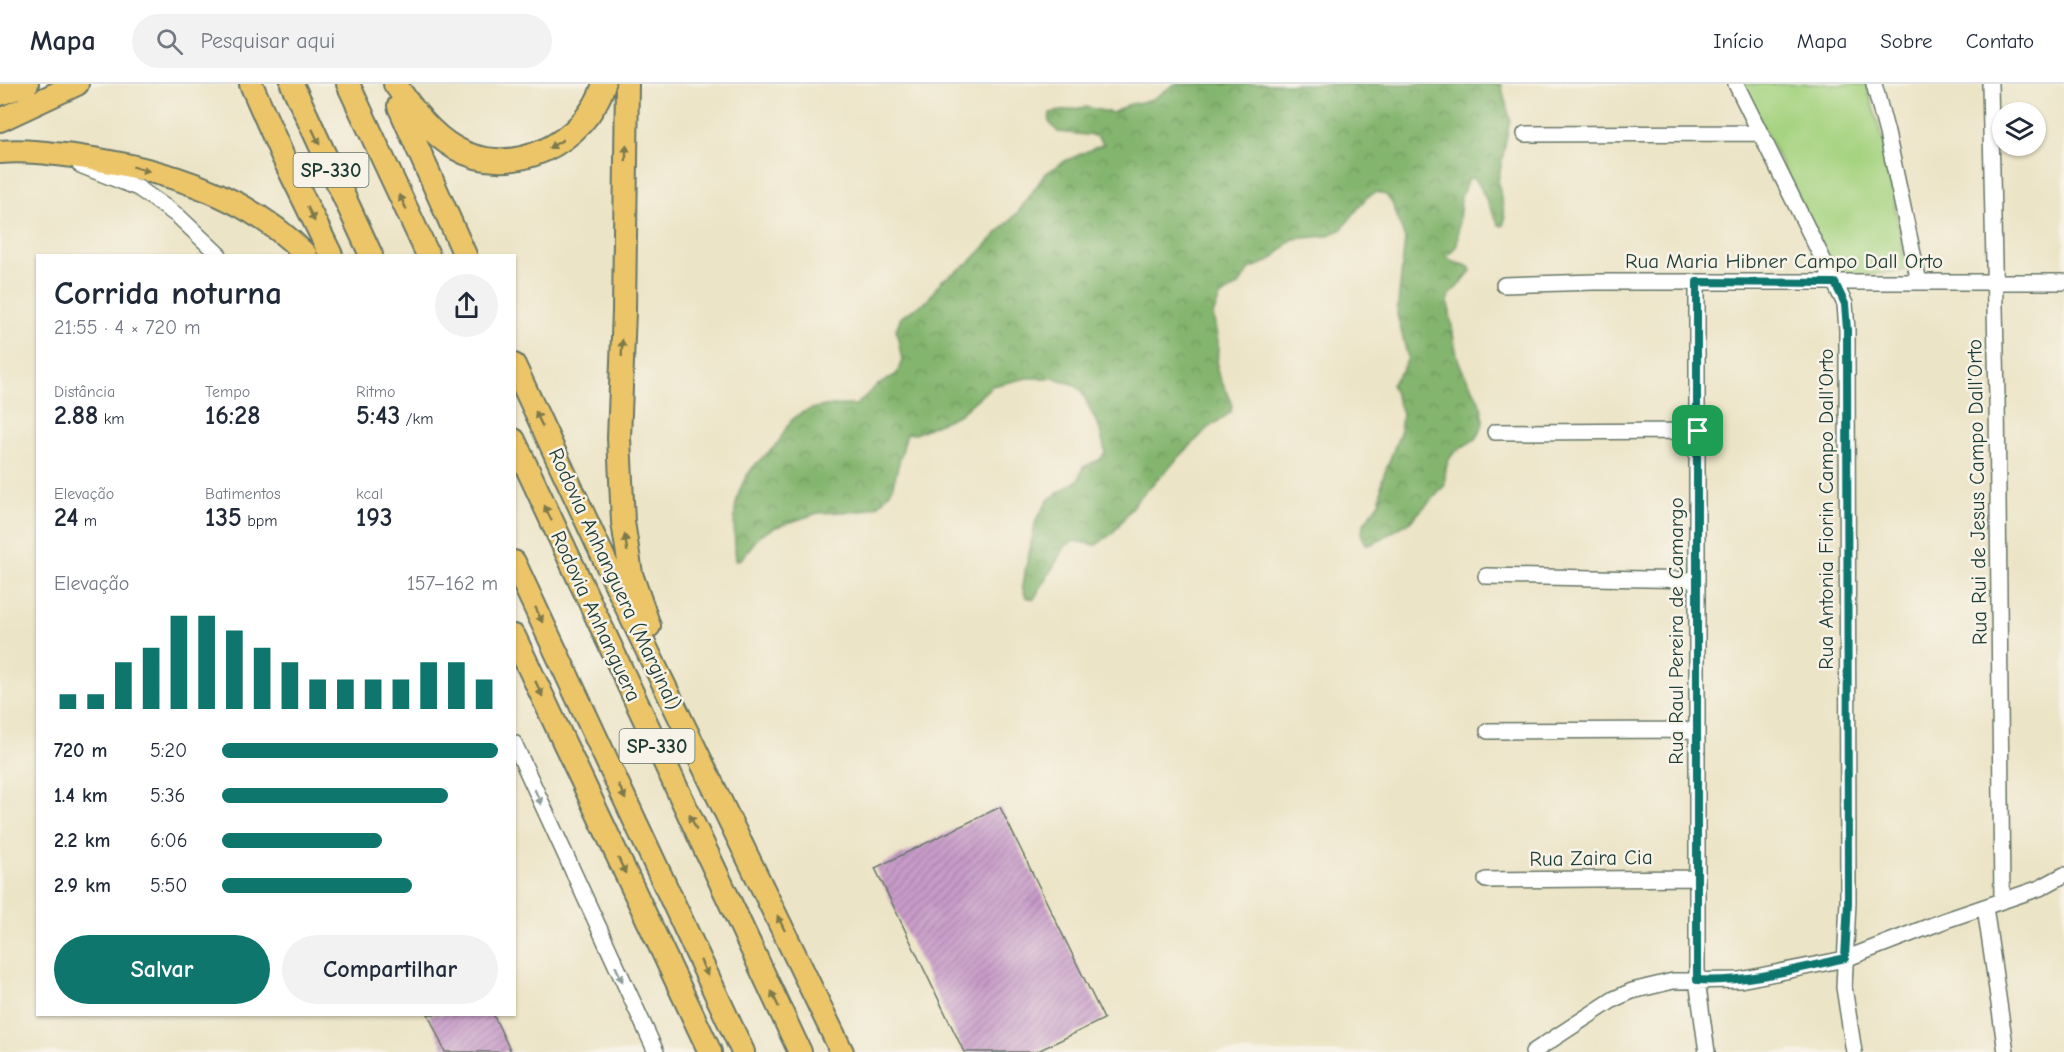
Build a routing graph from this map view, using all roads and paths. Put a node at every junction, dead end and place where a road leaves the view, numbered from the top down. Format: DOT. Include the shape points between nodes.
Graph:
graph roads {
  1 [pos="27,84"];
  2 [pos="77,84"];
  3 [pos="251,84"];
  4 [pos="292,84"];
  5 [pos="348,84"];
  6 [pos="389,84"];
  7 [pos="395,84"];
  8 [pos="604,84"];
  9 [pos="627,84"];
  10 [pos="1736,84"];
  11 [pos="1874,84"];
  12 [pos="1990,84"];
  13 [pos="0,94"];
  14 [pos="0,120"];
  15 [pos="1760,133"];
  16 [pos="1525,134"];
  17 [pos="0,152"];
  18 [pos="34,152"];
  19 [pos="218,254"];
  20 [pos="305,254"];
  21 [pos="331,254"];
  22 [pos="371,254"];
  23 [pos="428,254"];
  24 [pos="465,254"];
  25 [pos="1697,282"];
  26 [pos="1919,282"];
  27 [pos="2064,282"];
  28 [pos="1835,283"];
  29 [pos="1995,283"];
  30 [pos="1504,285"];
  31 [pos="516,369"];
  32 [pos="1698,431"];
  33 [pos="1495,432"];
  34 [pos="516,444"];
  35 [pos="516,566"];
  36 [pos="1486,576"];
  37 [pos="1697,580"];
  38 [pos="516,640"];
  39 [pos="1697,730"];
  40 [pos="1488,731"];
  41 [pos="516,747"];
  42 [pos="718,794"];
  43 [pos="2064,875"];
  44 [pos="1697,878"];
  45 [pos="1486,880"];
  46 [pos="2002,900"];
  47 [pos="1985,907"];
  48 [pos="1845,958"];
  49 [pos="1697,980"];
  50 [pos="656,1052"];
  51 [pos="710,1052"];
  52 [pos="743,1052"];
  53 [pos="800,1052"];
  54 [pos="842,1052"];
  55 [pos="1533,1052"];
  56 [pos="1707,1052"];
  57 [pos="1854,1052"];
  58 [pos="2006,1052"];
  1 -- 13 [label="highway"];
  2 -- 14 [label="highway"];
  3 -- 21 [label="highway, one-way"];
  4 -- 22 [label="highway, SP-330, one-way"];
  23 -- 5 [label="highway, SP-330, one-way"];
  6 -- 24 [label="highway"];
  8 -- 7 [label="highway, one-way" via="582,124 561,141 531,155 501,160 467,154 434,134"];
  42 -- 9 [label="highway, one-way" via="655,644 631,574 623,522 619,438"];
  10 -- 15 [label="street, Rua Antonia Fiorin Campo Dall'Orto"];
  11 -- 26 [label="street"];
  12 -- 29 [label="street, Rua Rui de Jesus Campo Dall'Orto"];
  15 -- 16 [label="street"];
  15 -- 28 [label="street, Rua Antonia Fiorin Campo Dall'Orto"];
  17 -- 18 [label="highway"];
  18 -- 19 [label="street" via="138,188 178,216"];
  18 -- 20 [label="highway, one-way" via="127,165 177,178 267,221"];
  25 -- 28 [label="street, Rua Maria Hibner Campo Dall Orto"];
  25 -- 30 [label="street, Rua Maria Hibner Campo Dall Orto"];
  25 -- 32 [label="street, Rua Raul Pereira de Camargo"];
  26 -- 28 [label="street, Rua Maria Hibner Campo Dall Orto"];
  26 -- 29 [label="street, Rua Maria Hibner Campo Dall Orto"];
  27 -- 29 [label="street, Rua Maria Hibner Campo Dall Orto"];
  28 -- 48 [label="street, Rua Antonia Fiorin Campo Dall'Orto" via="1845,304 1847,330"];
  29 -- 46 [label="street, Rua Rui de Jesus Campo Dall'Orto"];
  42 -- 31 [label="highway, Rodovia Anhanguera (Marginal), one-way"];
  32 -- 33 [label="street"];
  32 -- 37 [label="street, Rua Raul Pereira de Camargo"];
  53 -- 34 [label="highway, Rodovia Anhanguera / SP-330, one-way"];
  35 -- 52 [label="highway, SP-330, one-way"];
  36 -- 37 [label="street"];
  37 -- 39 [label="street, Rua Raul Pereira de Camargo"];
  38 -- 51 [label="highway, one-way"];
  39 -- 40 [label="street"];
  39 -- 44 [label="street, Rua Raul Pereira de Camargo"];
  41 -- 50 [label="street, one-way"];
  54 -- 42 [label="highway, Rodovia Anhanguera (Marginal), one-way"];
  43 -- 46 [label="street" via="2040,888"];
  44 -- 45 [label="street, Rua Zaira Cia"];
  44 -- 49 [label="street, Rua Raul Pereira de Camargo"];
  46 -- 47 [label="street"];
  47 -- 48 [label="street"];
  47 -- 58 [label="street"];
  48 -- 49 [label="street" via="1740,980"];
  48 -- 57 [label="street, Rua Antonia Fiorin Campo Dall'Orto" via="1844,987"];
  49 -- 55 [label="street" via="1673,981 1632,991"];
  49 -- 56 [label="street, Rua Raul Pereira de Camargo"];
}
